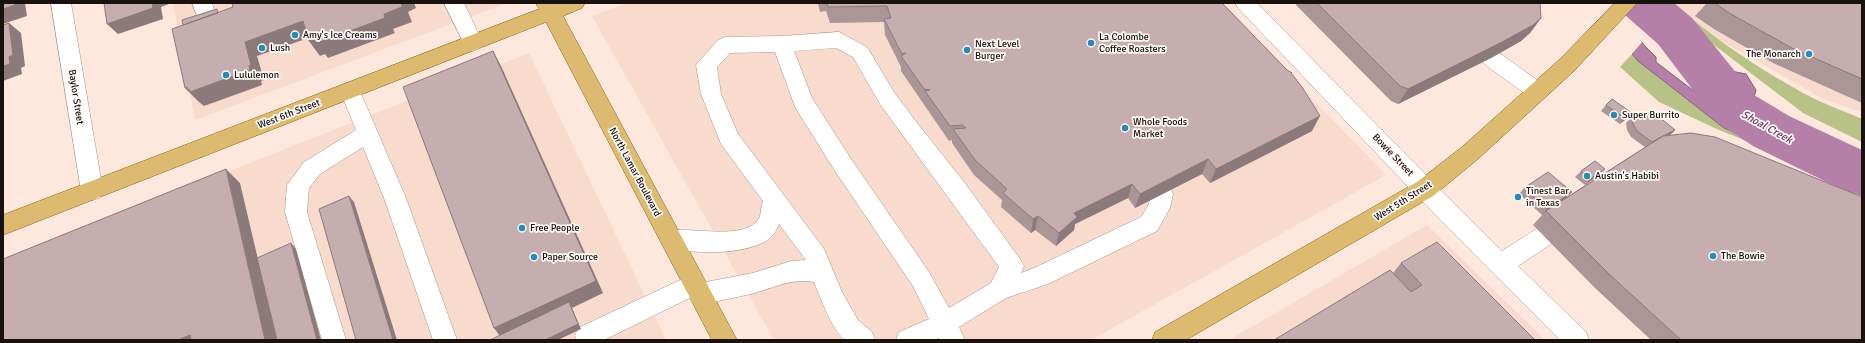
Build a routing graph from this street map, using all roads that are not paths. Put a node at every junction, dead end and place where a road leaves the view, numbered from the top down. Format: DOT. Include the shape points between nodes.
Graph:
graph roads {
  1 [pos="61,3"];
  2 [pos="454,3"];
  3 [pos="575,3"];
  4 [pos="1246,3"];
  5 [pos="1627,3"];
  6 [pos="548,8"];
  7 [pos="473,43"];
  8 [pos="782,44"];
  9 [pos="1491,58"];
  10 [pos="350,91"];
  11 [pos="1537,91"];
  12 [pos="368,133"];
  13 [pos="1425,189"];
  14 [pos="92,191"];
  15 [pos="1162,194"];
  16 [pos="774,201"];
  17 [pos="1588,208"];
  18 [pos="3,225"];
  19 [pos="671,239"];
  20 [pos="1501,264"];
  21 [pos="823,274"];
  22 [pos="697,289"];
  23 [pos="999,290"];
  24 [pos="948,332"];
  25 [pos="587,336"];
  26 [pos="334,340"];
  27 [pos="445,340"];
  28 [pos="725,340"];
  29 [pos="863,340"];
  30 [pos="908,340"];
  31 [pos="1164,340"];
  32 [pos="1577,340"];
  1 -- 14 [label="street, Baylor Street"];
  2 -- 7 [label="street"];
  3 -- 6 [label="main road, West 6th Street"];
  4 -- 13 [label="street, Bowie Street"];
  5 -- 11 [label="main road, West 5th Street" via="1586,46"];
  6 -- 7 [label="main road, West 6th Street"];
  6 -- 19 [label="main road, North Lamar Boulevard"];
  7 -- 10 [label="main road, West 6th Street"];
  8 -- 16 [label="street" via="726,45 706,65 711,94 729,138"];
  8 -- 23 [label="street" via="839,40 860,52 909,129 1012,266"];
  8 -- 24 [label="street" via="802,101 842,165 921,279"];
  9 -- 11 [label="street"];
  10 -- 12 [label="street"];
  10 -- 14 [label="main road, West 6th Street"];
  11 -- 13 [label="main road, West 5th Street" via="1470,153"];
  12 -- 26 [label="street" via="312,168 298,185 296,212"];
  12 -- 27 [label="street" via="395,198"];
  13 -- 20 [label="street, Bowie Street"];
  13 -- 31 [label="main road, West 5th Street"];
  14 -- 18 [label="main road, West 6th Street"];
  15 -- 23 [label="street" via="1159,208 1149,224 1040,277"];
  16 -- 19 [label="street" via="769,222 759,233 725,241"];
  16 -- 21 [label="street" via="816,256"];
  17 -- 20 [label="street"];
  19 -- 22 [label="main road, North Lamar Boulevard"];
  20 -- 32 [label="street, Bowie Street"];
  21 -- 22 [label="street" via="808,269 790,270 760,281"];
  21 -- 29 [label="street" via="849,328"];
  22 -- 25 [label="street"];
  22 -- 28 [label="main road, North Lamar Boulevard"];
  23 -- 24 [label="street"];
  24 -- 30 [label="street"];
}
